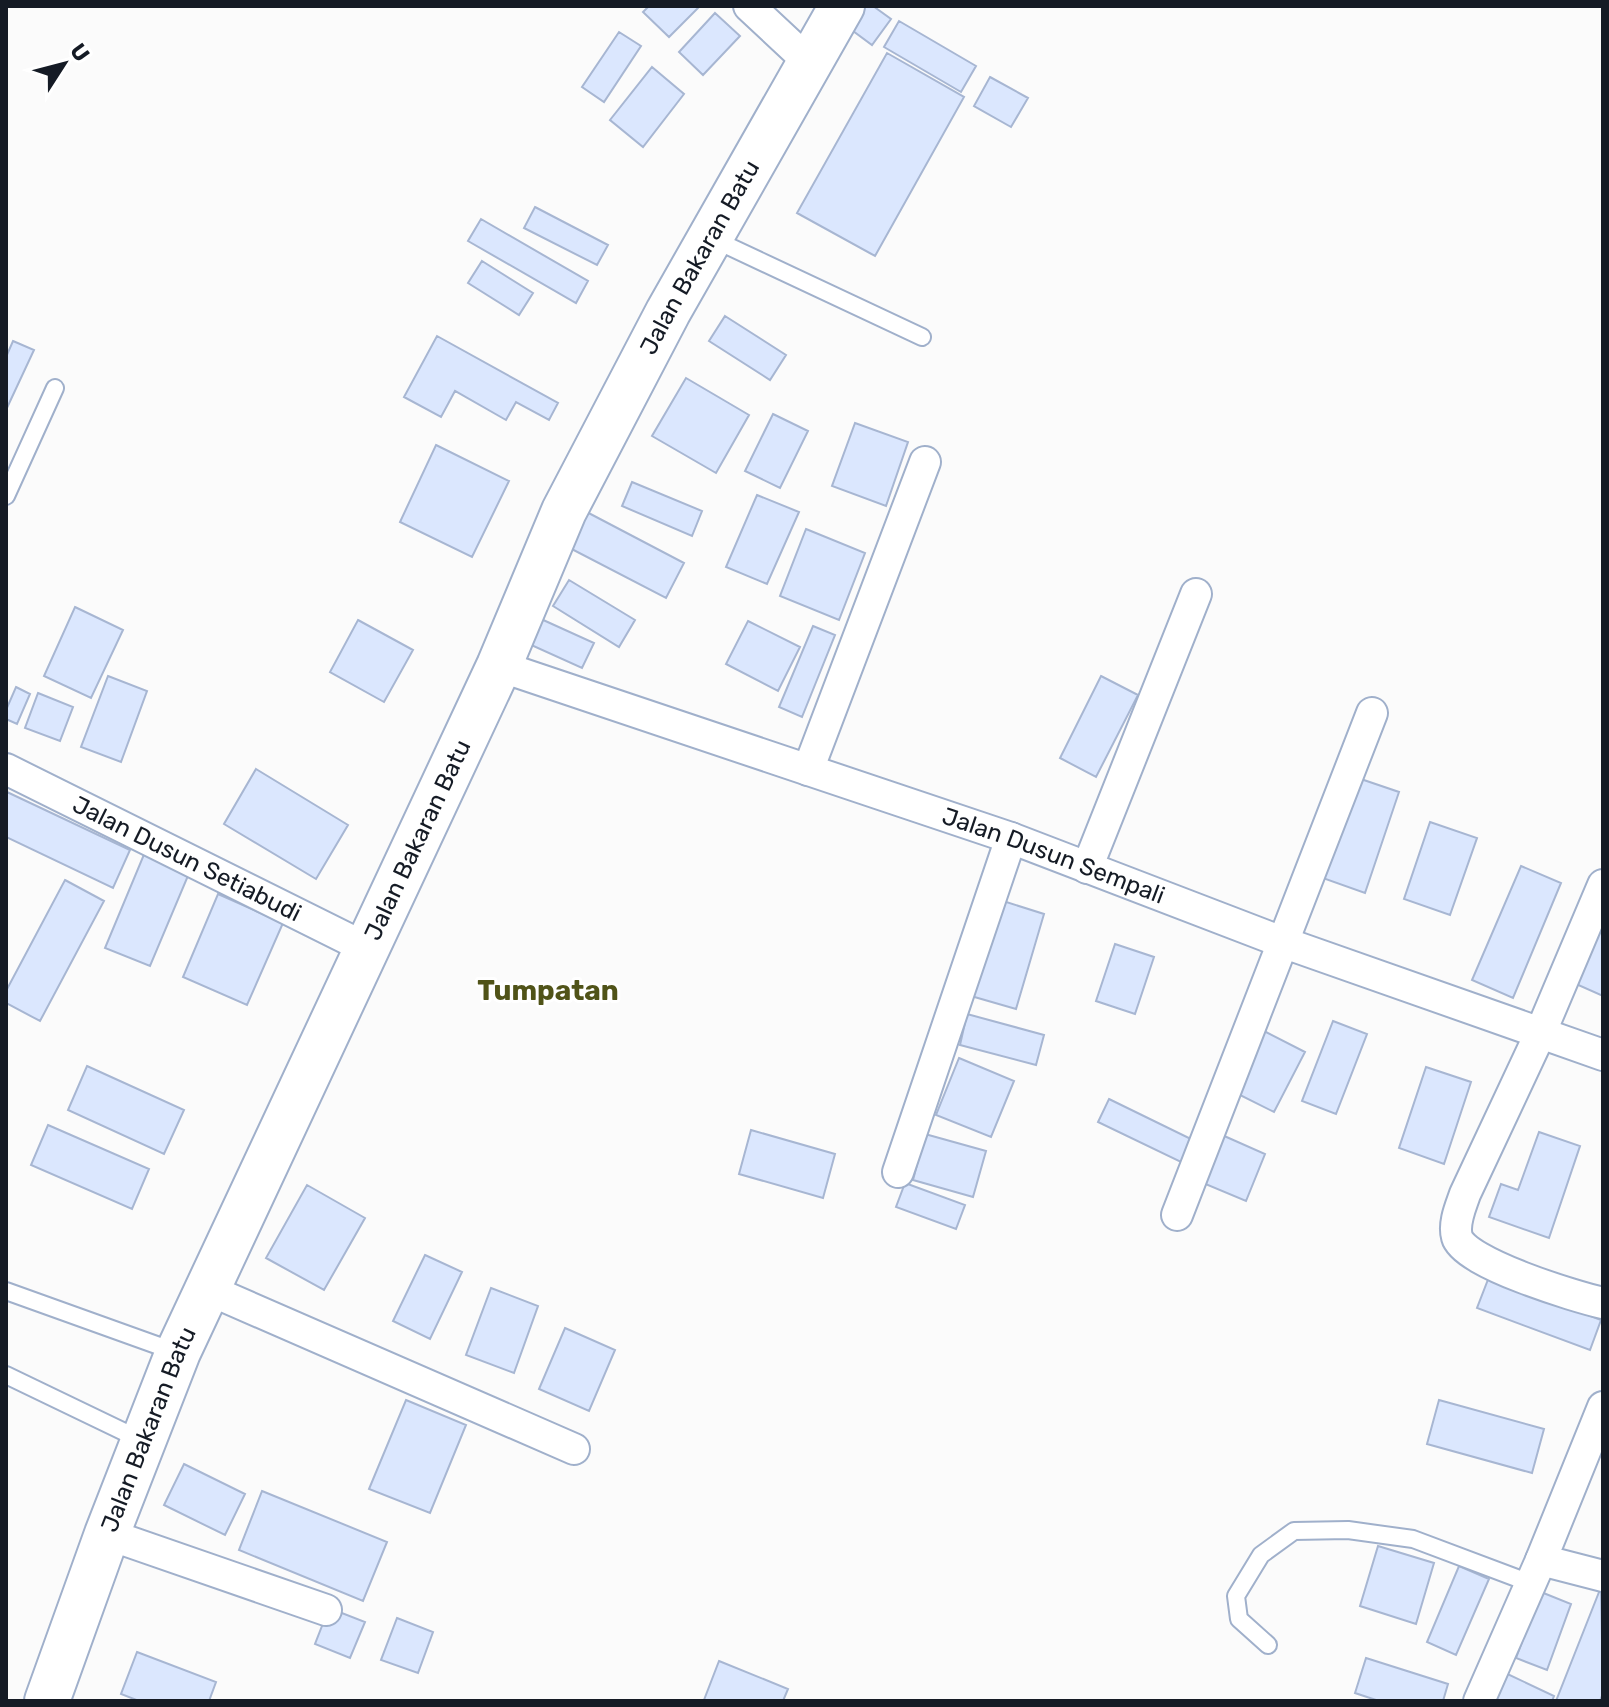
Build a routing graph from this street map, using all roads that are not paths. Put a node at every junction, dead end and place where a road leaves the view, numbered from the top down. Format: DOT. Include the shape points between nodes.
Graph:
graph roads {
  1 [pos="749,6"];
  2 [pos="842,6"];
  3 [pos="809,62"];
  4 [pos="710,237"];
  5 [pos="922,337"];
  6 [pos="55,388"];
  7 [pos="925,462"];
  8 [pos="6,496"];
  9 [pos="1196,594"];
  10 [pos="499,666"];
  11 [pos="1372,713"];
  12 [pos="6,769"];
  13 [pos="808,770"];
  14 [pos="1011,838"];
  15 [pos="1087,868"];
  16 [pos="1603,885"];
  17 [pos="1282,942"];
  18 [pos="368,949"];
  19 [pos="1540,1034"];
  20 [pos="1603,1055"];
  21 [pos="898,1172"];
  22 [pos="1177,1215"];
  23 [pos="207,1289"];
  24 [pos="6,1291"];
  25 [pos="1603,1303"];
  26 [pos="178,1352"];
  27 [pos="6,1375"];
  28 [pos="1603,1407"];
  29 [pos="143,1441"];
  30 [pos="574,1449"];
  31 [pos="107,1534"];
  32 [pos="1536,1571"];
  33 [pos="1603,1576"];
  34 [pos="326,1610"];
  35 [pos="1268,1645"];
  36 [pos="47,1701"];
  37 [pos="1479,1701"];
  1 -- 3 [label="street"];
  2 -- 3 [label="highway, Jalan Bakaran Batu"];
  3 -- 4 [label="highway, Jalan Bakaran Batu"];
  4 -- 5 [label="lane"];
  4 -- 10 [label="highway, Jalan Bakaran Batu" via="564,511"];
  6 -- 8 [label="lane"];
  7 -- 13 [label="street"];
  9 -- 15 [label="street"];
  10 -- 13 [label="street, Jalan Dusun Sempali"];
  10 -- 18 [label="highway, Jalan Bakaran Batu"];
  11 -- 17 [label="street"];
  12 -- 18 [label="street, Jalan Dusun Setiabudi"];
  13 -- 14 [label="street, Jalan Dusun Sempali"];
  14 -- 15 [label="street, Jalan Dusun Sempali"];
  14 -- 21 [label="street"];
  15 -- 17 [label="street, Jalan Dusun Sempali"];
  16 -- 19 [label="street"];
  17 -- 19 [label="street, Jalan Dusun Sempali"];
  17 -- 22 [label="street"];
  18 -- 23 [label="highway, Jalan Bakaran Batu"];
  19 -- 20 [label="street, Jalan Dusun Sempali"];
  19 -- 25 [label="street" via="1465,1194 1457,1239 1517,1277"];
  23 -- 26 [label="highway, Jalan Bakaran Batu"];
  23 -- 30 [label="street"];
  24 -- 26 [label="lane"];
  26 -- 29 [label="highway, Jalan Bakaran Batu"];
  27 -- 29 [label="lane"];
  28 -- 32 [label="street"];
  29 -- 31 [label="highway, Jalan Bakaran Batu"];
  31 -- 34 [label="street"];
  31 -- 36 [label="highway, Jalan Bakaran Batu"];
  32 -- 33 [label="street"];
  32 -- 35 [label="lane" via="1413,1539 1348,1530 1294,1531 1261,1555 1236,1596 1239,1619"];
  32 -- 37 [label="street"];
}
